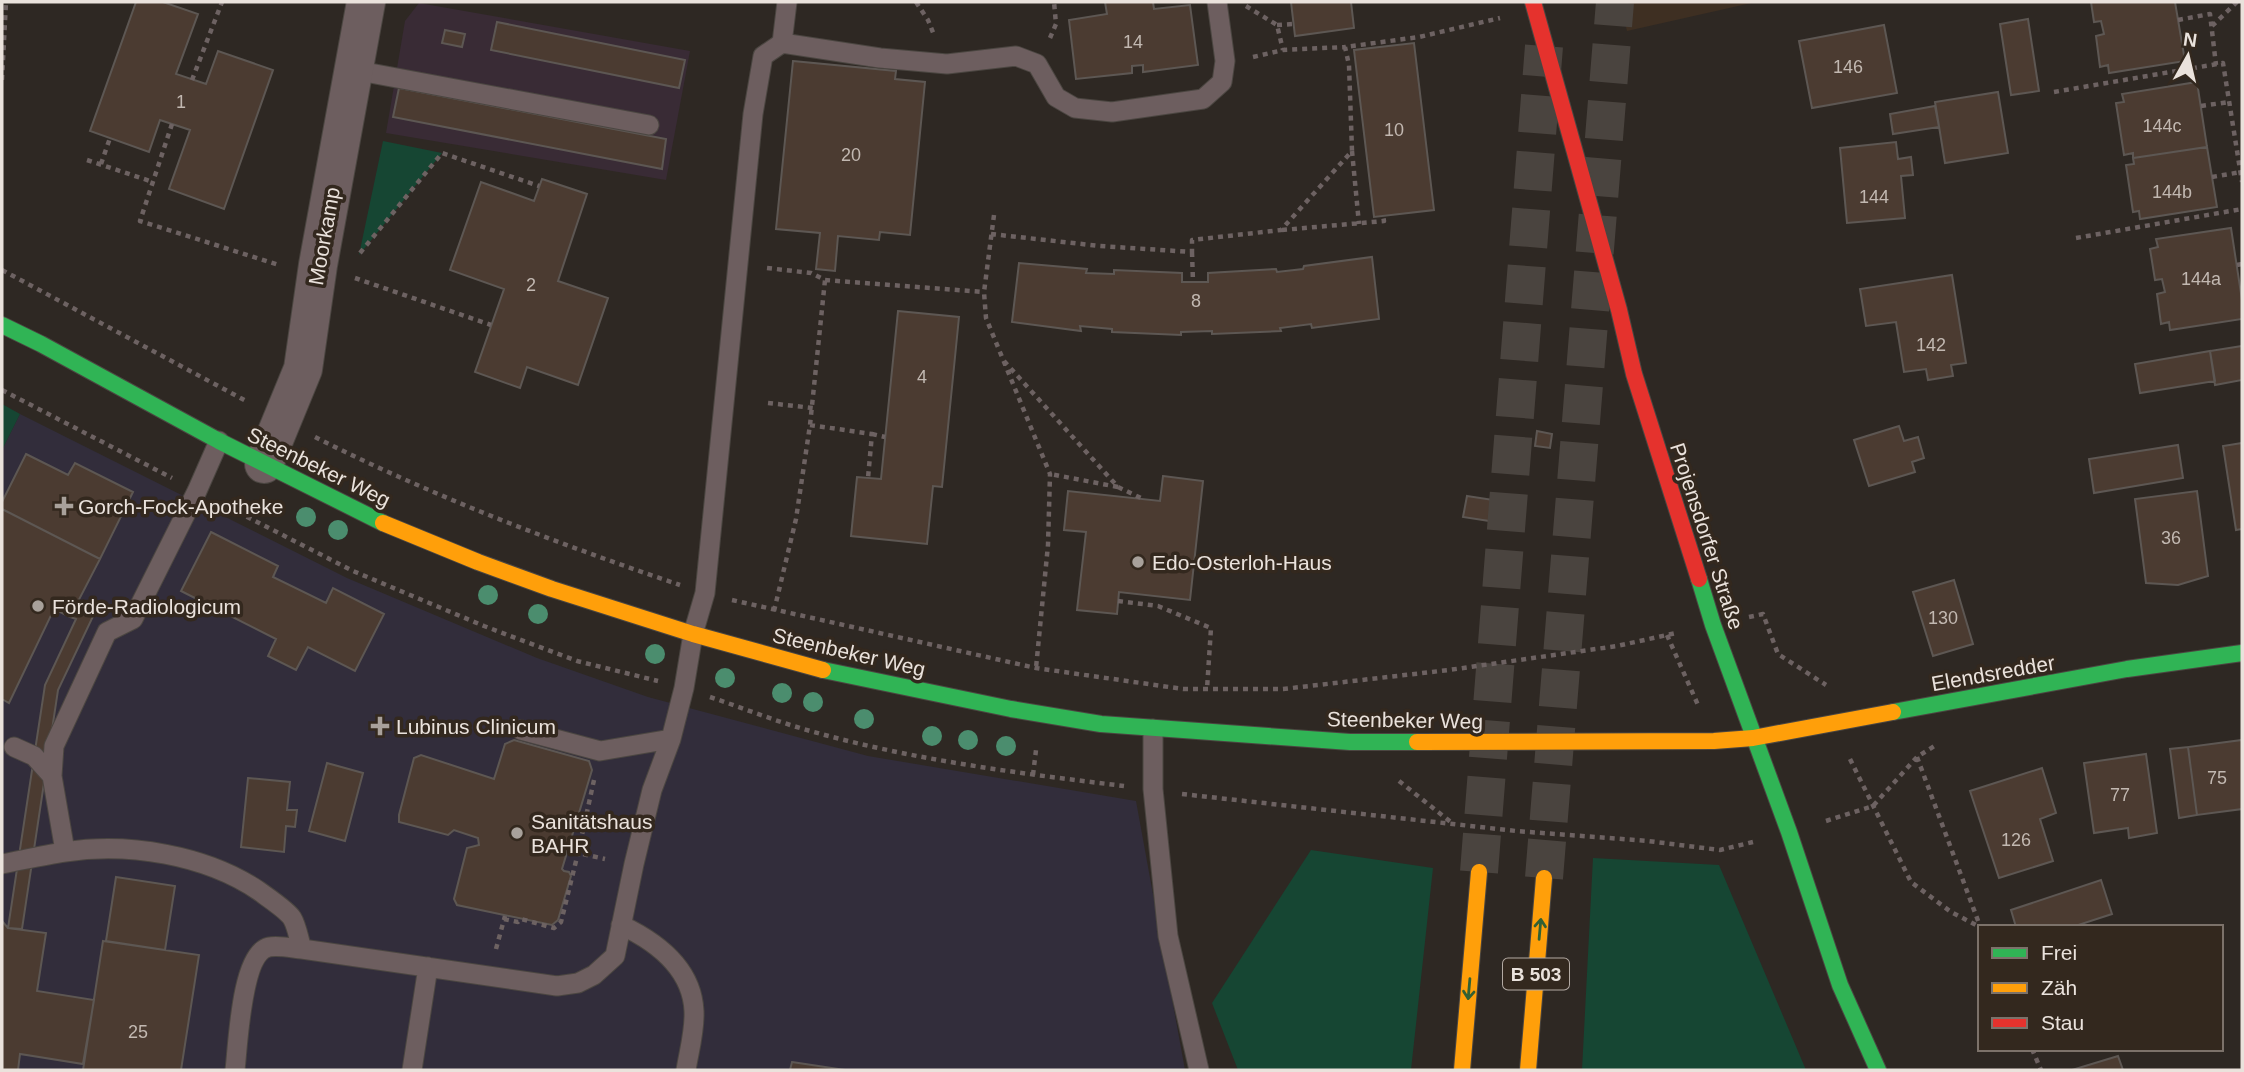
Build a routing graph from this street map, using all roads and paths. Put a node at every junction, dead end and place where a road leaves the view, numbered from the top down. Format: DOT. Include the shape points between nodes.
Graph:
graph roads {
  1 [pos="6,2"];
  2 [pos="222,2"];
  3 [pos="366,2"];
  4 [pos="787,2"];
  5 [pos="1054,2"];
  6 [pos="1217,2"];
  7 [pos="1240,2"];
  8 [pos="1533,2"];
  9 [pos="2237,2"];
  10 [pos="2178,20"];
  11 [pos="1294,24"];
  12 [pos="1473,24"];
  13 [pos="1277,25"];
  14 [pos="2211,27"];
  15 [pos="782,43"];
  16 [pos="1345,47"];
  17 [pos="1283,50"];
  18 [pos="1225,61"];
  19 [pos="1037,64"];
  20 [pos="2216,65"];
  21 [pos="354,70"];
  22 [pos="2,80"];
  23 [pos="192,80"];
  24 [pos="2054,92"];
  25 [pos="2229,102"];
  26 [pos="2201,106"];
  27 [pos="172,124"];
  28 [pos="649,125"];
  29 [pos="110,138"];
  30 [pos="1352,151"];
  31 [pos="87,160"];
  32 [pos="101,164"];
  33 [pos="2241,172"];
  34 [pos="2212,177"];
  35 [pos="153,182"];
  36 [pos="2242,182"];
  37 [pos="539,186"];
  38 [pos="2242,209"];
  39 [pos="994,215"];
  40 [pos="1383,216"];
  41 [pos="1359,224"];
  42 [pos="1281,230"];
  43 [pos="991,234"];
  44 [pos="2076,238"];
  45 [pos="1192,252"];
  46 [pos="738,265"];
  47 [pos="2,270"];
  48 [pos="327,272"];
  49 [pos="825,281"];
  50 [pos="1193,282"];
  51 [pos="984,292"];
  52 [pos="2,325"];
  53 [pos="491,325"];
  54 [pos="1001,358"];
  55 [pos="768,403"];
  56 [pos="813,408"];
  57 [pos="283,420"];
  58 [pos="810,425"];
  59 [pos="872,434"];
  60 [pos="885,437"];
  61 [pos="219,441"];
  62 [pos="264,464"];
  63 [pos="1050,474"];
  64 [pos="869,478"];
  65 [pos="1118,487"];
  66 [pos="1143,499"];
  67 [pos="705,593"];
  68 [pos="1118,601"];
  69 [pos="774,611"];
  70 [pos="693,635"];
  71 [pos="1667,635"];
  72 [pos="2242,653"];
  73 [pos="1036,668"];
  74 [pos="1207,689"];
  75 [pos="1153,729"];
  76 [pos="521,730"];
  77 [pos="1753,738"];
  78 [pos="671,739"];
  79 [pos="1939,744"];
  80 [pos="14,747"];
  81 [pos="600,751"];
  82 [pos="1917,757"];
  83 [pos="52,776"];
  84 [pos="1872,806"];
  85 [pos="1453,824"];
  86 [pos="1789,832"];
  87 [pos="65,851"];
  88 [pos="578,853"];
  89 [pos="2,864"];
  90 [pos="634,864"];
  91 [pos="1479,872"];
  92 [pos="1544,878"];
  93 [pos="505,916"];
  94 [pos="621,925"];
  95 [pos="1979,925"];
  96 [pos="1978,926"];
  97 [pos="302,949"];
  98 [pos="428,967"];
  99 [pos="2033,1051"];
  100 [pos="235,1070"];
  101 [pos="412,1070"];
  102 [pos="686,1070"];
  103 [pos="1199,1070"];
  104 [pos="1462,1070"];
  105 [pos="1528,1070"];
  106 [pos="1878,1070"];
  107 [pos="2041,1070"];
  1 -- 22 [label="path"];
  2 -- 23 [label="path"];
  3 -- 21 [label="street, Moorkamp"];
  4 -- 15 [label="lane"];
  5 -- 19 [label="path" via="1056,23"];
  6 -- 18 [label="lane"];
  7 -- 13 [label="path"];
  8 -- 77 [label="main road, Projensdorfer Straße" via="1634,374"];
  9 -- 14 [label="path"];
  10 -- 14 [label="path" via="2210,14"];
  11 -- 13 [label="path"];
  12 -- 16 [label="path"];
  13 -- 17 [label="path"];
  14 -- 20 [label="path"];
  15 -- 19 [label="lane" via="947,64 1016,56"];
  15 -- 46 [label="lane" via="763,56"];
  16 -- 17 [label="path"];
  16 -- 30 [label="path"];
  17 -- 18 [label="path"];
  18 -- 19 [label="lane" via="1222,82 1203,99 1112,112 1075,108 1056,97"];
  20 -- 24 [label="path"];
  20 -- 25 [label="path" via="2223,63"];
  21 -- 28 [label="lane"];
  21 -- 48 [label="street, Moorkamp"];
  25 -- 26 [label="path"];
  25 -- 33 [label="path"];
  27 -- 35 [label="path"];
  29 -- 32 [label="path"];
  30 -- 41 [label="path"];
  30 -- 42 [label="path"];
  31 -- 32 [label="path"];
  32 -- 35 [label="path"];
  33 -- 34 [label="path"];
  33 -- 36 [label="path"];
  35 -- 48 [label="path" via="140,221"];
  37 -- 48 [label="path" via="442,153 359,255"];
  38 -- 44 [label="path"];
  39 -- 43 [label="path"];
  40 -- 41 [label="path" via="1384,221"];
  41 -- 42 [label="path"];
  42 -- 45 [label="path" via="1192,240"];
  43 -- 45 [label="path"];
  43 -- 51 [label="path"];
  45 -- 50 [label="path"];
  46 -- 49 [label="path" via="811,273"];
  46 -- 67 [label="lane"];
  47 -- 57 [label="path"];
  48 -- 53 [label="path"];
  48 -- 57 [label="street, Moorkamp" via="303,369"];
  49 -- 51 [label="path"];
  49 -- 56 [label="path"];
  51 -- 54 [label="path" via="986,318"];
  52 -- 61 [label="main road, Steenbeker Weg"];
  54 -- 63 [label="path"];
  54 -- 65 [label="path"];
  55 -- 56 [label="path"];
  56 -- 58 [label="path"];
  57 -- 62 [label="street, Moorkamp"];
  57 -- 67 [label="path" via="368,464 492,516"];
  58 -- 59 [label="path"];
  58 -- 69 [label="path" via="796,519"];
  59 -- 60 [label="path"];
  59 -- 64 [label="path"];
  61 -- 62 [label="main road, Steenbeker Weg"];
  61 -- 83 [label="lane" via="133,619 107,632 54,746"];
  62 -- 70 [label="main road, Steenbeker Weg" via="390,526 478,562"];
  63 -- 65 [label="path"];
  63 -- 73 [label="path"];
  65 -- 66 [label="path"];
  67 -- 69 [label="path"];
  67 -- 70 [label="lane"];
  68 -- 74 [label="path" via="1158,606 1211,628"];
  69 -- 73 [label="path"];
  70 -- 75 [label="main road, Steenbeker Weg" via="909,689"];
  70 -- 78 [label="lane"];
  71 -- 74 [label="path" via="1449,670 1283,689"];
  72 -- 77 [label="main road, Elendsredder" via="2127,669"];
  73 -- 74 [label="path" via="1183,690"];
  75 -- 77 [label="main road, Steenbeker Weg" via="1350,742"];
  75 -- 103 [label="lane" via="1153,789 1168,936"];
  76 -- 81 [label="lane"];
  77 -- 86 [label="main road, Projensdorfer Straße"];
  78 -- 81 [label="lane"];
  78 -- 90 [label="lane" via="652,790"];
  79 -- 82 [label="path"];
  80 -- 83 [label="lane" via="34,756"];
  81 -- 88 [label="path"];
  82 -- 84 [label="path"];
  82 -- 95 [label="path"];
  83 -- 87 [label="lane"];
  84 -- 86 [label="path"];
  84 -- 96 [label="path" via="1912,882"];
  85 -- 86 [label="path" via="1720,850"];
  86 -- 106 [label="main road, Projensdorfer Straße" via="1840,985"];
  87 -- 89 [label="lane"];
  87 -- 97 [label="lane" via="158,852 223,870 292,918"];
  88 -- 90 [label="path"];
  88 -- 93 [label="path" via="561,922 554,928"];
  90 -- 94 [label="lane"];
  91 -- 104 [label="main road, B 503, one-way"];
  105 -- 92 [label="main road, B 503, one-way"];
  94 -- 98 [label="lane" via="615,956 578,983 557,986"];
  94 -- 102 [label="lane" via="664,952 688,984 694,1021"];
  97 -- 98 [label="lane"];
  97 -- 100 [label="lane" via="269,947 254,961 247,976"];
  98 -- 101 [label="lane"];
  99 -- 107 [label="path"];
}
